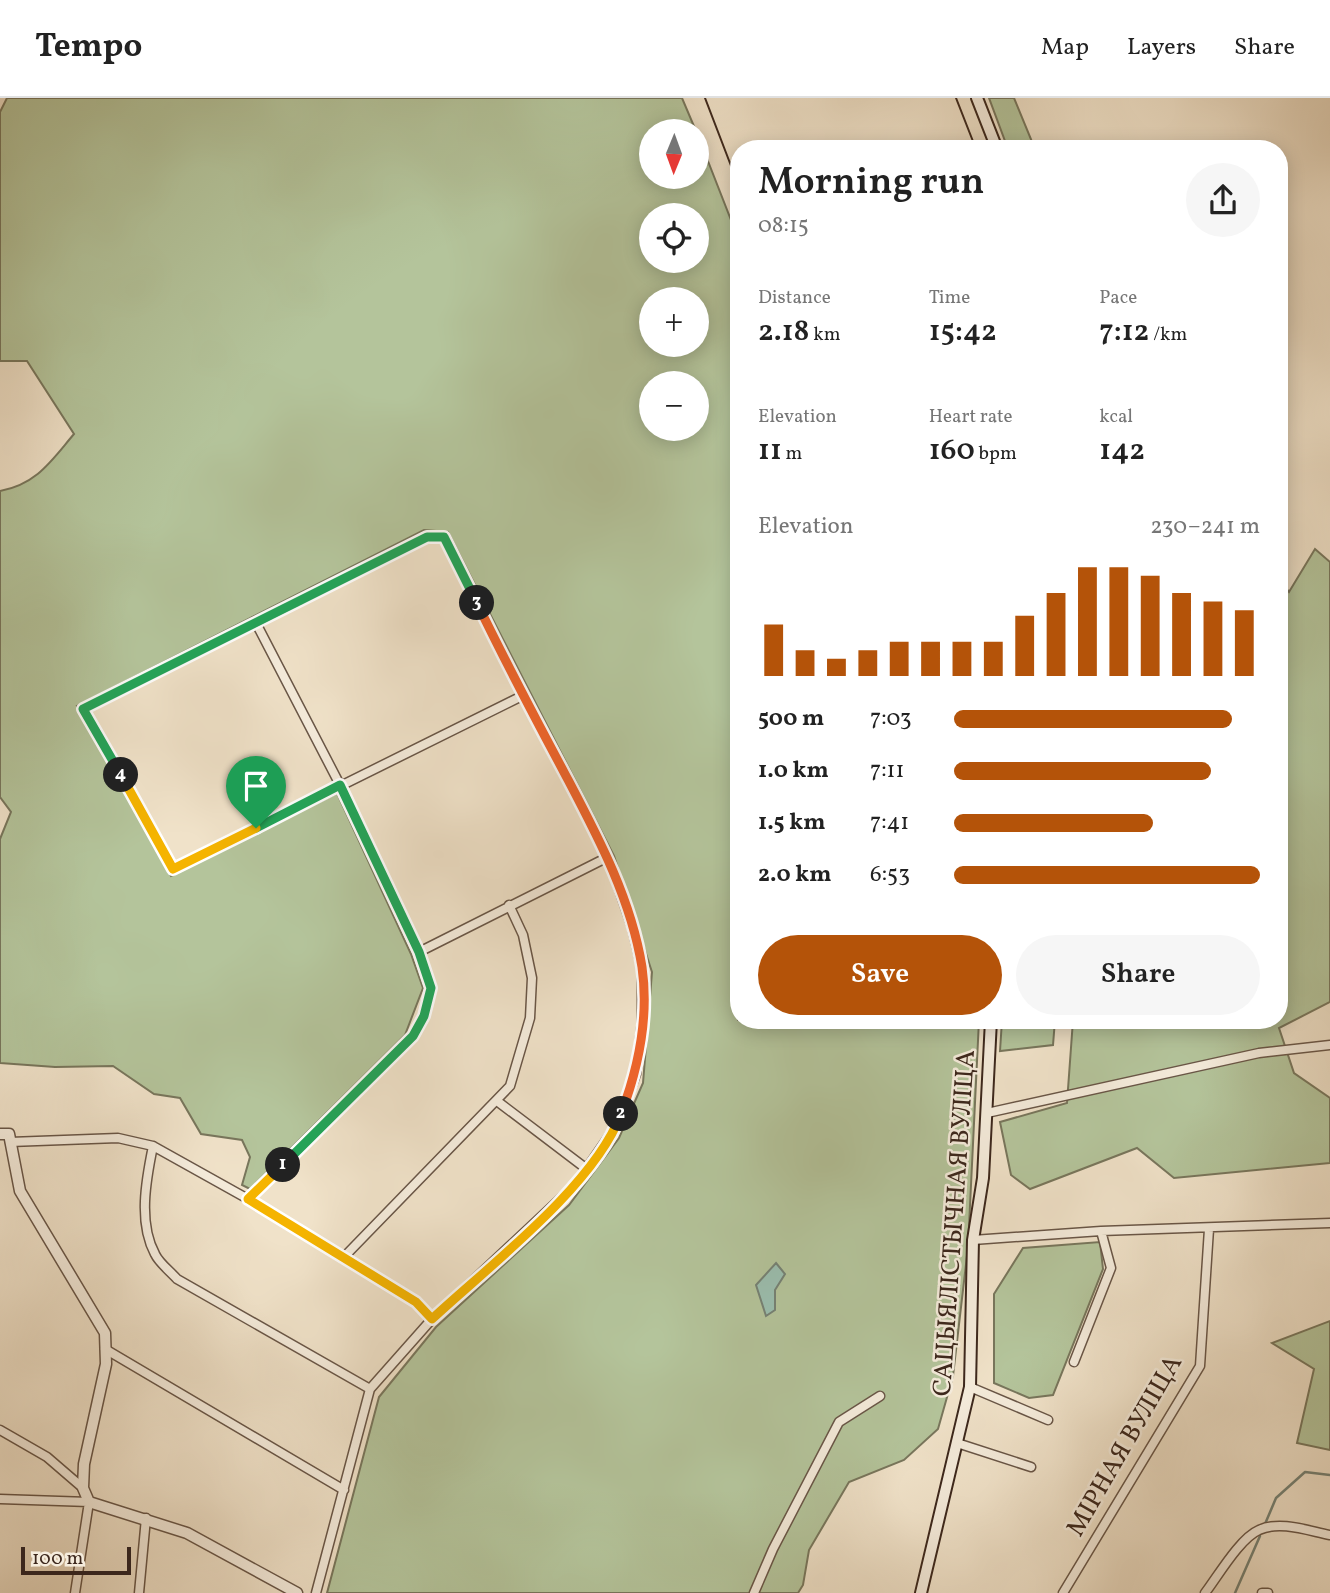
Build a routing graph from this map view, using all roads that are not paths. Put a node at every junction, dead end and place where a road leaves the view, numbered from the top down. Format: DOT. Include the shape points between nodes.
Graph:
graph roads {
  1 [pos="977,98"];
  2 [pos="993,140"];
  3 [pos="255,621"];
  4 [pos="524,695"];
  5 [pos="340,785"];
  6 [pos="608,857"];
  7 [pos="509,905"];
  8 [pos="419,952"];
  9 [pos="992,1029"];
  10 [pos="1330,1045"];
  11 [pos="497,1101"];
  12 [pos="987,1113"];
  13 [pos="0,1134"];
  14 [pos="10,1142"];
  15 [pos="153,1146"];
  16 [pos="588,1170"];
  17 [pos="248,1199"];
  18 [pos="1330,1223"];
  19 [pos="1209,1229"];
  20 [pos="1101,1231"];
  21 [pos="974,1240"];
  22 [pos="343,1258"];
  23 [pos="432,1319"];
  24 [pos="105,1349"];
  25 [pos="1074,1362"];
  26 [pos="970,1387"];
  27 [pos="370,1389"];
  28 [pos="880,1396"];
  29 [pos="1048,1420"];
  30 [pos="0,1430"];
  31 [pos="957,1443"];
  32 [pos="1031,1467"];
  33 [pos="83,1488"];
  34 [pos="344,1490"];
  35 [pos="0,1499"];
  36 [pos="89,1502"];
  37 [pos="146,1518"];
  38 [pos="1330,1535"];
  39 [pos="75,1593"];
  40 [pos="139,1593"];
  41 [pos="297,1593"];
  42 [pos="316,1593"];
  43 [pos="754,1593"];
  44 [pos="921,1593"];
  45 [pos="1063,1593"];
  46 [pos="1205,1593"];
  47 [pos="1262,1593"];
  48 [pos="1268,1593"];
  1 -- 2 [label="main road"];
  3 -- 4 [label="street" via="427,537 444,537"];
  3 -- 5 [label="street"];
  3 -- 5 [label="street" via="83,709 173,869"];
  4 -- 5 [label="street"];
  4 -- 6 [label="street"];
  5 -- 8 [label="street"];
  6 -- 7 [label="street"];
  6 -- 16 [label="street" via="642,969 642,1022 636,1074 618,1123"];
  7 -- 8 [label="street"];
  7 -- 11 [label="street" via="523,935 533,978 530,1018 510,1086"];
  8 -- 17 [label="street" via="431,988 413,1036"];
  9 -- 12 [label="main road, САЦЫЯЛІСТЫЧНАЯ ВУЛІЦА"];
  10 -- 12 [label="street" via="1259,1053"];
  11 -- 16 [label="street"];
  11 -- 22 [label="street"];
  12 -- 21 [label="main road, САЦЫЯЛІСТЫЧНАЯ ВУЛІЦА"];
  13 -- 14 [label="street" via="9,1134"];
  14 -- 15 [label="street" via="118,1138"];
  14 -- 24 [label="street" via="20,1191 105,1333"];
  15 -- 17 [label="street"];
  15 -- 27 [label="street" via="146,1178 146,1230 155,1256 177,1279"];
  16 -- 23 [label="street"];
  17 -- 22 [label="street"];
  18 -- 19 [label="street"];
  19 -- 20 [label="street"];
  19 -- 45 [label="street, МІРНАЯ ВУЛІЦА" via="1200,1366"];
  20 -- 21 [label="street"];
  20 -- 25 [label="street" via="1111,1268"];
  21 -- 26 [label="main road, САЦЫЯЛІСТЫЧНАЯ ВУЛІЦА"];
  22 -- 23 [label="street" via="416,1302"];
  23 -- 27 [label="street"];
  24 -- 33 [label="street"];
  24 -- 34 [label="street"];
  26 -- 29 [label="street"];
  26 -- 31 [label="main road, САЦЫЯЛІСТЫЧНАЯ ВУЛІЦА"];
  27 -- 34 [label="street"];
  28 -- 43 [label="street" via="839,1422"];
  30 -- 33 [label="street" via="47,1457"];
  31 -- 32 [label="street"];
  31 -- 44 [label="main road, САЦЫЯЛІСТЫЧНАЯ ВУЛІЦА"];
  33 -- 36 [label="street"];
  34 -- 42 [label="street"];
  35 -- 36 [label="street"];
  36 -- 37 [label="street"];
  36 -- 39 [label="street"];
  37 -- 40 [label="street"];
  37 -- 41 [label="street" via="187,1533"];
  38 -- 46 [label="street" via="1292,1527 1259,1530 1237,1550"];
  47 -- 48 [label="street"];
}
